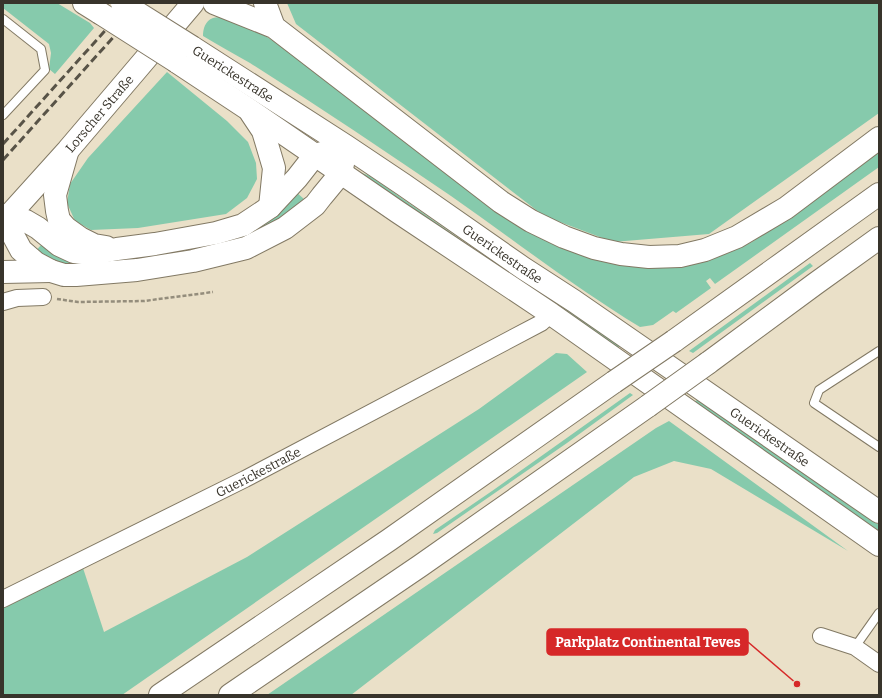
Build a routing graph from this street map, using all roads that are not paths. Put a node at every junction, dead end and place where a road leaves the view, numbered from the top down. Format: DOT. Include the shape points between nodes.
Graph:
graph roads {
  1 [pos="122,3"];
  2 [pos="193,3"];
  3 [pos="214,3"];
  4 [pos="265,3"];
  5 [pos="92,8"];
  6 [pos="3,19"];
  7 [pos="274,27"];
  8 [pos="185,54"];
  9 [pos="248,109"];
  10 [pos="3,115"];
  11 [pos="879,138"];
  12 [pos="346,146"];
  13 [pos="68,150"];
  14 [pos="316,155"];
  15 [pos="341,172"];
  16 [pos="879,194"];
  17 [pos="270,207"];
  18 [pos="6,218"];
  19 [pos="879,238"];
  20 [pos="117,249"];
  21 [pos="51,271"];
  22 [pos="3,272"];
  23 [pos="43,297"];
  24 [pos="3,302"];
  25 [pos="551,314"];
  26 [pos="879,351"];
  27 [pos="879,447"];
  28 [pos="879,512"];
  29 [pos="879,545"];
  30 [pos="3,599"];
  31 [pos="878,619"];
  32 [pos="821,636"];
  33 [pos="855,647"];
  34 [pos="879,664"];
  35 [pos="160,695"];
  36 [pos="230,695"];
  1 -- 8 [label="main road, Guerickestraße, bridge"];
  2 -- 13 [label="main road, Lorscher Straße"];
  3 -- 7 [label="main road"];
  4 -- 7 [label="main road"];
  5 -- 8 [label="main road, Guerickestraße, bridge"];
  6 -- 10 [label="lane" via="41,49 44,70"];
  7 -- 11 [label="main road" via="501,202 531,221 564,237 620,254 649,257 680,256 706,250 737,237 786,208"];
  8 -- 9 [label="main road, Guerickestraße"];
  8 -- 12 [label="main road, Guerickestraße"];
  9 -- 14 [label="main road, Guerickestraße"];
  9 -- 17 [label="main road" via="263,130 274,168"];
  12 -- 14 [label="main road"];
  12 -- 15 [label="main road"];
  12 -- 28 [label="main road, Guerickestraße"];
  13 -- 18 [label="main road, Lorscher Straße"];
  13 -- 20 [label="main road" via="55,195 59,220 80,238 94,245"];
  14 -- 15 [label="main road, Guerickestraße"];
  14 -- 17 [label="main road"];
  15 -- 21 [label="main road" via="315,205 285,228 246,248 193,261 137,270 76,275"];
  15 -- 25 [label="main road, Guerickestraße"];
  16 -- 35 [label="main road, bridge" via="383,544"];
  17 -- 20 [label="main road" via="243,225 216,233"];
  18 -- 20 [label="main road" via="32,224 59,245 74,252 92,254"];
  18 -- 21 [label="main road" via="22,250 36,263"];
  19 -- 36 [label="main road, bridge" via="648,406"];
  21 -- 22 [label="main road"];
  23 -- 24 [label="street" via="17,298"];
  25 -- 29 [label="main road, Guerickestraße"];
  25 -- 30 [label="street, Guerickestraße" via="541,323 245,479"];
  26 -- 27 [label="lane" via="819,390 814,403"];
  31 -- 33 [label="lane"];
  32 -- 33 [label="street"];
  33 -- 34 [label="street"];
}
